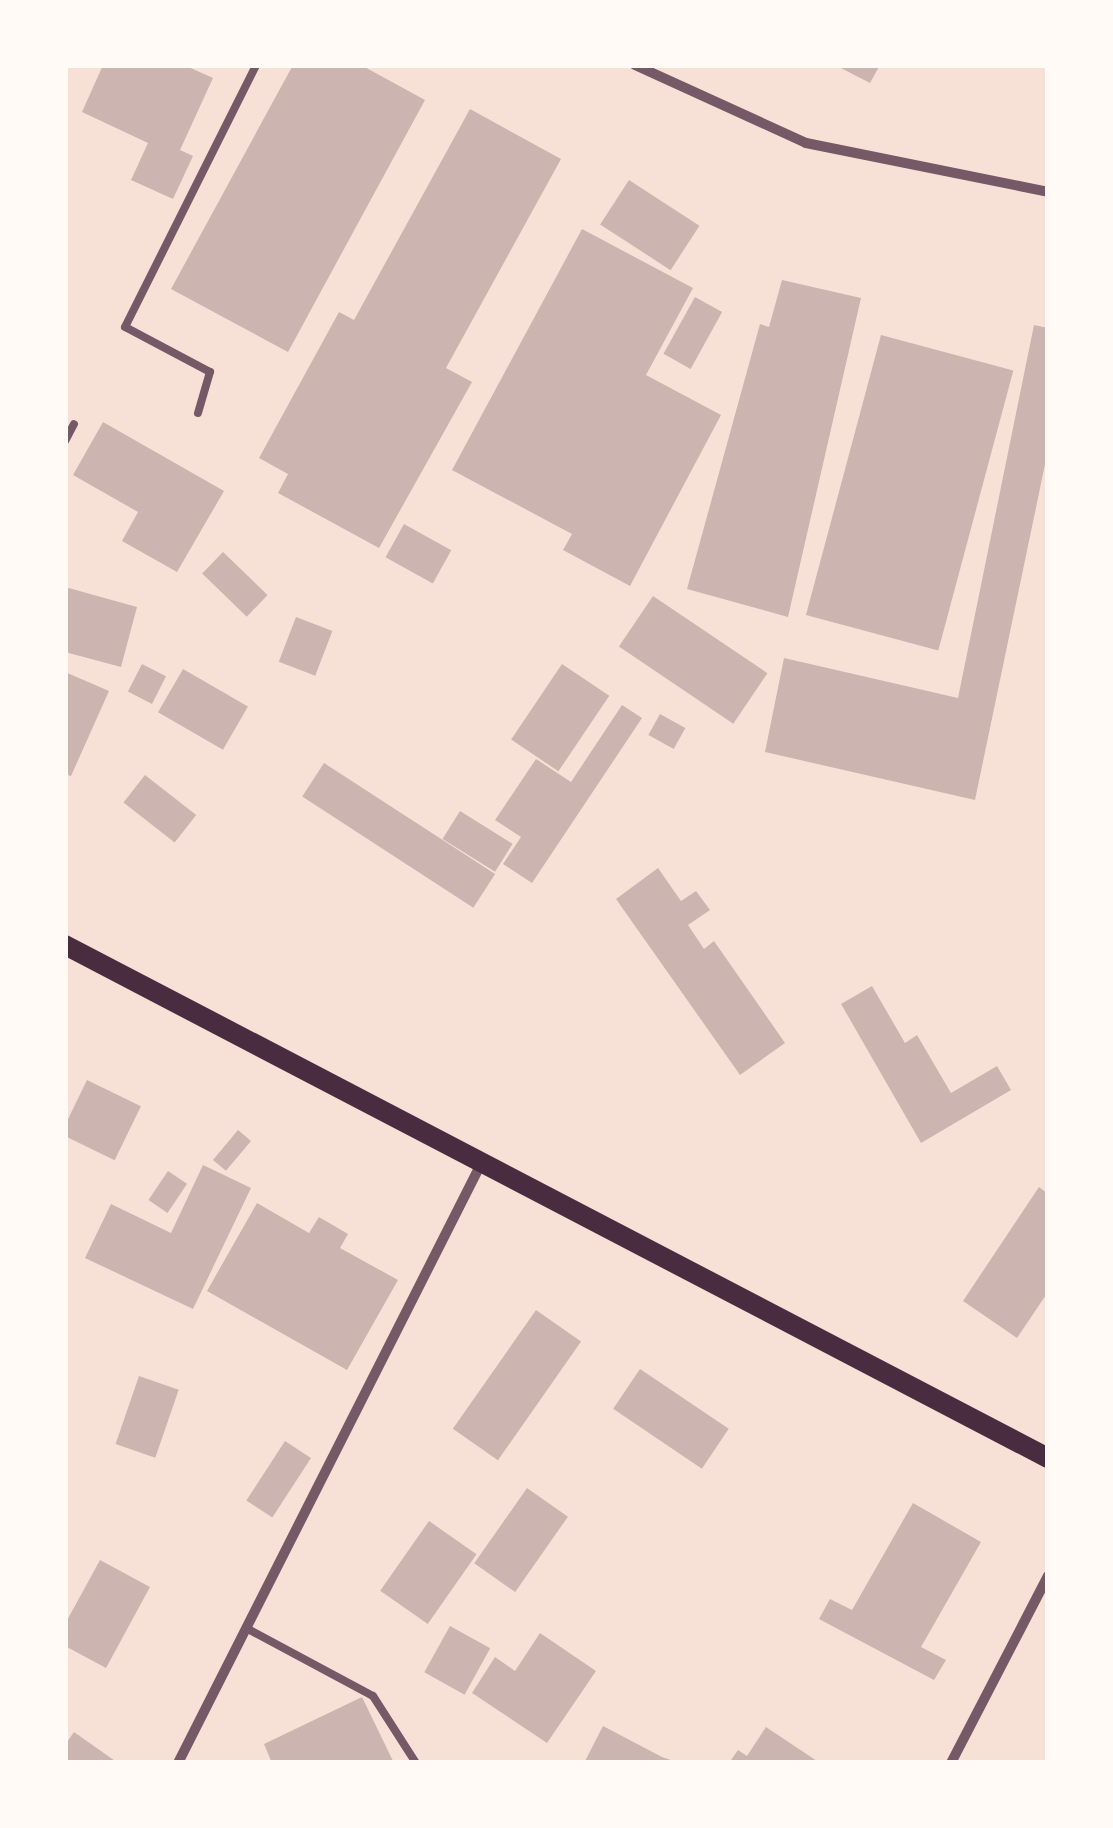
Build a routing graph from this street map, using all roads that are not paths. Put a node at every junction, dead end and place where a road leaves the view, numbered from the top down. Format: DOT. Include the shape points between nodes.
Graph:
graph roads {
  1 [pos="256,65"];
  2 [pos="635,65"];
  3 [pos="1048,192"];
  4 [pos="198,412"];
  5 [pos="74,424"];
  6 [pos="65,442"];
  7 [pos="65,945"];
  8 [pos="483,1161"];
  9 [pos="1048,1458"];
  10 [pos="1048,1576"];
  11 [pos="246,1628"];
  12 [pos="178,1763"];
  13 [pos="416,1763"];
  14 [pos="951,1763"];
  1 -- 4 [label="lane" via="125,328 210,372"];
  2 -- 3 [label="street" via="806,143"];
  5 -- 6 [label="lane"];
  7 -- 8 [label="main road"];
  8 -- 9 [label="main road"];
  8 -- 11 [label="street"];
  10 -- 14 [label="street"];
  11 -- 12 [label="street"];
  11 -- 13 [label="lane" via="373,1696"];
}
